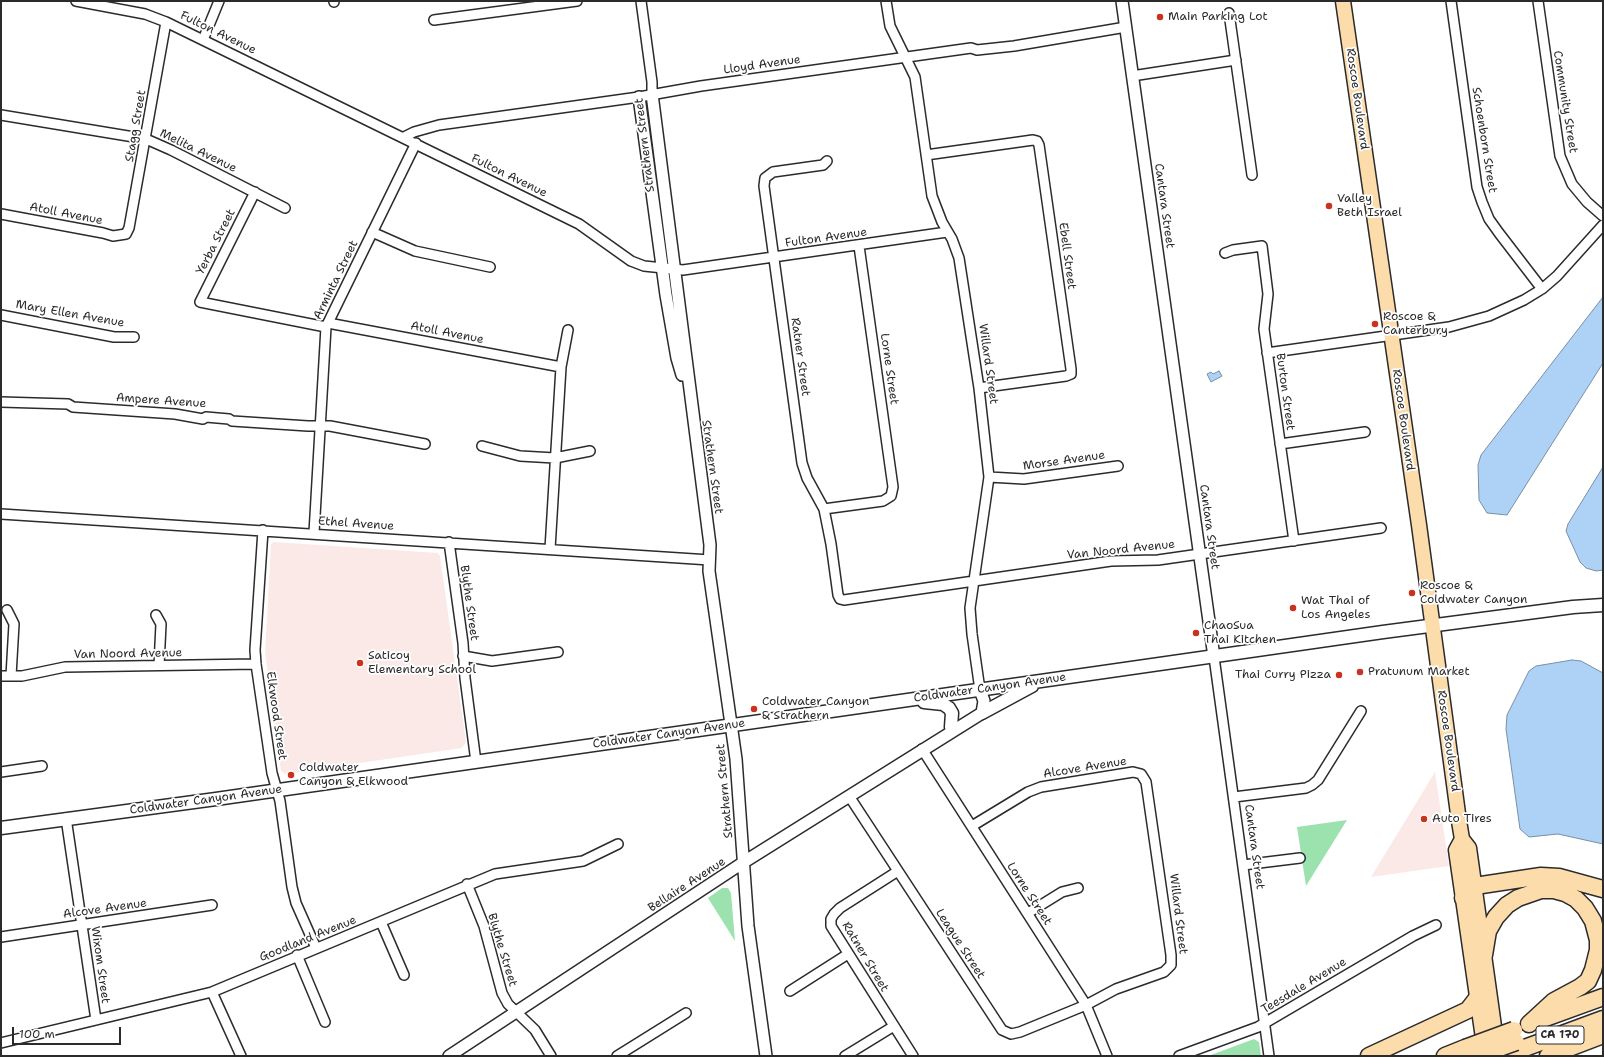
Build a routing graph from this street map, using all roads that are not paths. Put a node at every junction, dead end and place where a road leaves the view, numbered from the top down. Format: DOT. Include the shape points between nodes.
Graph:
graph roads {
  1 [pos="76,1"];
  2 [pos="219,1"];
  3 [pos="577,1"];
  4 [pos="641,1"];
  5 [pos="886,1"];
  6 [pos="1122,1"];
  7 [pos="1343,1"];
  8 [pos="1451,1"];
  9 [pos="1538,1"];
  10 [pos="522,5"];
  11 [pos="1229,13"];
  12 [pos="434,20"];
  13 [pos="166,22"];
  14 [pos="1126,26"];
  15 [pos="203,40"];
  16 [pos="905,58"];
  17 [pos="1236,60"];
  18 [pos="1132,76"];
  19 [pos="652,94"];
  20 [pos="639,97"];
  21 [pos="1,115"];
  22 [pos="404,138"];
  23 [pos="146,139"];
  24 [pos="416,144"];
  25 [pos="926,155"];
  26 [pos="827,162"];
  27 [pos="1252,175"];
  28 [pos="255,192"];
  29 [pos="285,208"];
  30 [pos="1,214"];
  31 [pos="1603,216"];
  32 [pos="1603,225"];
  33 [pos="372,232"];
  34 [pos="947,232"];
  35 [pos="126,234"];
  36 [pos="859,246"];
  37 [pos="1225,253"];
  38 [pos="774,258"];
  39 [pos="490,267"];
  40 [pos="663,269"];
  41 [pos="675,270"];
  42 [pos="1542,289"];
  43 [pos="200,302"];
  44 [pos="1,315"];
  45 [pos="327,325"];
  46 [pos="568,330"];
  47 [pos="1391,335"];
  48 [pos="134,336"];
  49 [pos="1267,353"];
  50 [pos="561,367"];
  51 [pos="979,388"];
  52 [pos="1,402"];
  53 [pos="691,406"];
  54 [pos="319,426"];
  55 [pos="1365,432"];
  56 [pos="425,444"];
  57 [pos="1280,444"];
  58 [pos="482,446"];
  59 [pos="590,451"];
  60 [pos="555,458"];
  61 [pos="1118,466"];
  62 [pos="989,477"];
  63 [pos="824,509"];
  64 [pos="1,514"];
  65 [pos="1381,528"];
  66 [pos="263,530"];
  67 [pos="314,534"];
  68 [pos="1294,541"];
  69 [pos="449,542"];
  70 [pos="550,549"];
  71 [pos="1200,554"];
  72 [pos="710,560"];
  73 [pos="974,581"];
  74 [pos="840,599"];
  75 [pos="1603,605"];
  76 [pos="7,610"];
  77 [pos="156,616"];
  78 [pos="1432,626"];
  79 [pos="558,652"];
  80 [pos="463,656"];
  81 [pos="1214,657"];
  82 [pos="256,664"];
  83 [pos="159,665"];
  84 [pos="1,676"];
  85 [pos="11,676"];
  86 [pos="1041,681"];
  87 [pos="980,690"];
  88 [pos="909,700"];
  89 [pos="1361,712"];
  90 [pos="982,713"];
  91 [pos="732,725"];
  92 [pos="951,727"];
  93 [pos="922,749"];
  94 [pos="476,762"];
  95 [pos="42,766"];
  96 [pos="1,772"];
  97 [pos="1141,774"];
  98 [pos="276,790"];
  99 [pos="849,796"];
  100 [pos="1234,797"];
  101 [pos="66,818"];
  102 [pos="972,826"];
  103 [pos="1,828"];
  104 [pos="1462,839"];
  105 [pos="618,844"];
  106 [pos="1300,858"];
  107 [pos="744,862"];
  108 [pos="1244,865"];
  109 [pos="898,871"];
  110 [pos="467,884"];
  111 [pos="1475,886"];
  112 [pos="1078,888"];
  113 [pos="1603,890"];
  114 [pos="1463,898"];
  115 [pos="212,906"];
  116 [pos="1028,913"];
  117 [pos="381,922"];
  118 [pos="82,925"];
  119 [pos="1436,925"];
  120 [pos="1,937"];
  121 [pos="316,948"];
  122 [pos="848,954"];
  123 [pos="297,956"];
  124 [pos="1484,956"];
  125 [pos="404,975"];
  126 [pos="790,991"];
  127 [pos="212,992"];
  128 [pos="1478,997"];
  129 [pos="1603,997"];
  130 [pos="1603,1003"];
  131 [pos="1086,1005"];
  132 [pos="1603,1009"];
  133 [pos="686,1012"];
  134 [pos="516,1013"];
  135 [pos="1603,1019"];
  136 [pos="96,1020"];
  137 [pos="325,1022"];
  138 [pos="1265,1023"];
  139 [pos="1529,1024"];
  140 [pos="894,1026"];
  141 [pos="1603,1035"];
  142 [pos="1,1043"];
  143 [pos="1513,1043"];
  144 [pos="1468,1054"];
  145 [pos="241,1056"];
  146 [pos="449,1056"];
  147 [pos="551,1056"];
  148 [pos="617,1056"];
  149 [pos="766,1056"];
  150 [pos="845,1056"];
  151 [pos="913,1056"];
  152 [pos="1107,1056"];
  153 [pos="1179,1056"];
  154 [pos="1270,1056"];
  155 [pos="1369,1056"];
  156 [pos="1445,1056"];
  157 [pos="1486,1056"];
  158 [pos="1498,1056"];
  159 [pos="1548,1056"];
  1 -- 13 [label="street, Fulton Avenue" via="145,14"];
  2 -- 15 [label="street"];
  3 -- 10 [label="street"];
  4 -- 19 [label="street, Strathern Street"];
  5 -- 16 [label="street, Willard Street" via="890,26"];
  6 -- 14 [label="street, Cantara Street"];
  7 -- 47 [label="main road, Roscoe Boulevard"];
  8 -- 42 [label="street, Schoenborn Street" via="1482,202 1489,219"];
  9 -- 31 [label="street, Community Street" via="1560,156 1579,194"];
  10 -- 12 [label="street"];
  11 -- 17 [label="street"];
  13 -- 15 [label="street, Fulton Avenue"];
  13 -- 23 [label="street, Stagg Street"];
  14 -- 16 [label="street, Lloyd Avenue" via="1014,46 977,50 971,48"];
  14 -- 18 [label="street, Cantara Street"];
  15 -- 22 [label="street, Fulton Avenue"];
  16 -- 19 [label="street, Lloyd Avenue"];
  16 -- 25 [label="street, Willard Street" via="915,77"];
  17 -- 18 [label="street"];
  17 -- 27 [label="street"];
  18 -- 71 [label="street, Cantara Street"];
  19 -- 20 [label="street, Lloyd Avenue"];
  19 -- 41 [label="street, Strathern Street"];
  20 -- 22 [label="street, Lloyd Avenue" via="439,126 414,132"];
  20 -- 40 [label="street, Strathern Street"];
  21 -- 23 [label="street, Melita Avenue"];
  22 -- 24 [label="street, Fulton Avenue"];
  23 -- 28 [label="street, Melita Avenue"];
  23 -- 35 [label="street, Stagg Street"];
  24 -- 33 [label="street, Arminta Street"];
  24 -- 40 [label="street, Fulton Avenue" via="579,224 631,261"];
  25 -- 34 [label="street, Willard Street" via="932,196"];
  25 -- 51 [label="street, Ebell Street" via="1033,140 1039,145 1071,374"];
  26 -- 38 [label="street, Ratner Street" via="823,165 772,172 766,178 764,186"];
  28 -- 29 [label="street, Melita Avenue"];
  28 -- 43 [label="street, Yerba Street"];
  30 -- 35 [label="street, Atoll Avenue" via="113,236"];
  32 -- 42 [label="street"];
  33 -- 39 [label="street" via="415,251"];
  33 -- 45 [label="street, Arminta Street"];
  34 -- 36 [label="street, Fulton Avenue"];
  34 -- 51 [label="street, Willard Street" via="959,258"];
  36 -- 38 [label="street, Fulton Avenue"];
  36 -- 63 [label="street, Lorne Street" via="893,487 891,496 883,501"];
  37 -- 49 [label="street, Burton Street" via="1262,246 1268,294 1264,329"];
  38 -- 41 [label="street, Fulton Avenue"];
  38 -- 63 [label="street, Ratner Street" via="802,463"];
  40 -- 41 [label="street, Fulton Avenue"];
  40 -- 53 [label="street, Strathern Street" via="677,358"];
  41 -- 53 [label="street, Strathern Street"];
  42 -- 47 [label="street" via="1519,303 1468,323"];
  43 -- 45 [label="street, Atoll Avenue"];
  44 -- 48 [label="street, Mary Ellen Avenue" via="114,337"];
  45 -- 50 [label="street, Atoll Avenue"];
  45 -- 54 [label="street, Arminta Street"];
  46 -- 50 [label="street"];
  47 -- 49 [label="street"];
  47 -- 78 [label="main road, Roscoe Boulevard"];
  49 -- 57 [label="street, Burton Street"];
  50 -- 60 [label="street"];
  51 -- 62 [label="street, Willard Street"];
  52 -- 54 [label="street, Ampere Avenue" via="68,404 73,407 175,414 203,419 206,417"];
  53 -- 72 [label="street, Strathern Street"];
  54 -- 56 [label="street"];
  54 -- 67 [label="street, Arminta Street"];
  55 -- 57 [label="street"];
  57 -- 68 [label="street, Burton Street"];
  58 -- 60 [label="street" via="520,456"];
  59 -- 60 [label="street"];
  60 -- 70 [label="street"];
  61 -- 62 [label="street, Morse Avenue" via="1024,479"];
  62 -- 73 [label="street, Willard Street"];
  63 -- 74 [label="street, Ratner Street"];
  64 -- 66 [label="street, Ethel Avenue"];
  65 -- 68 [label="street, Van Noord Avenue"];
  66 -- 67 [label="street, Ethel Avenue"];
  66 -- 82 [label="street, Elkwood Street"];
  67 -- 69 [label="street, Ethel Avenue"];
  68 -- 71 [label="street, Van Noord Avenue"];
  69 -- 70 [label="street, Ethel Avenue"];
  69 -- 80 [label="street, Blythe Street"];
  70 -- 72 [label="street, Ethel Avenue"];
  71 -- 73 [label="street, Van Noord Avenue" via="1158,560 1111,561"];
  71 -- 81 [label="street, Cantara Street"];
  72 -- 91 [label="street, Strathern Street" via="709,572"];
  73 -- 74 [label="street, Van Noord Avenue"];
  73 -- 87 [label="street, Willard Street" via="970,621"];
  75 -- 78 [label="main road, Coldwater Canyon Avenue"];
  76 -- 85 [label="street" via="14,624"];
  77 -- 83 [label="street" via="161,624"];
  78 -- 81 [label="main road, Coldwater Canyon Avenue"];
  78 -- 104 [label="main road, Roscoe Boulevard"];
  79 -- 80 [label="street" via="492,661"];
  80 -- 94 [label="street, Blythe Street"];
  81 -- 86 [label="main road, Coldwater Canyon Avenue"];
  81 -- 100 [label="street, Cantara Street"];
  82 -- 83 [label="street, Van Noord Avenue"];
  82 -- 98 [label="street, Elkwood Street"];
  83 -- 85 [label="street, Van Noord Avenue" via="65,666"];
  84 -- 85 [label="street, Van Noord Avenue"];
  86 -- 87 [label="main road, Coldwater Canyon Avenue"];
  86 -- 90 [label="main road"];
  87 -- 88 [label="main road, Coldwater Canyon Avenue"];
  87 -- 90 [label="street" via="984,701"];
  87 -- 92 [label="street, Willard Street" via="979,707"];
  88 -- 91 [label="main road, Coldwater Canyon Avenue"];
  88 -- 92 [label="main road" via="943,704 952,712"];
  89 -- 100 [label="street" via="1318,780 1312,785 1306,788"];
  90 -- 93 [label="street, Bellaire Avenue"];
  91 -- 94 [label="main road, Coldwater Canyon Avenue"];
  91 -- 107 [label="street, Strathern Street"];
  92 -- 93 [label="street"];
  93 -- 99 [label="street, Bellaire Avenue"];
  93 -- 102 [label="street, Lorne Street"];
  94 -- 98 [label="main road, Coldwater Canyon Avenue"];
  95 -- 96 [label="street"];
  97 -- 102 [label="street, Alcove Avenue" via="1133,772 1041,787 1028,792"];
  97 -- 131 [label="street, Willard Street" via="1146,782 1171,955 1170,965 1164,972 1116,989"];
  98 -- 101 [label="main road, Coldwater Canyon Avenue"];
  98 -- 121 [label="street, Elkwood Street" via="280,801 296,903"];
  99 -- 107 [label="street, Bellaire Avenue"];
  99 -- 109 [label="street, League Street"];
  100 -- 108 [label="street, Cantara Street"];
  101 -- 103 [label="main road, Coldwater Canyon Avenue"];
  101 -- 118 [label="street, Wixom Street"];
  102 -- 116 [label="street, Lorne Street"];
  104 -- 111 [label="main road, Roscoe Boulevard" via="1469,848"];
  104 -- 114 [label="main road, Roscoe Boulevard" via="1456,850"];
  105 -- 110 [label="street, Goodland Avenue" via="582,861 495,874"];
  106 -- 108 [label="street"];
  107 -- 134 [label="street, Bellaire Avenue"];
  107 -- 149 [label="street, Strathern Street" via="748,926"];
  108 -- 138 [label="street, Cantara Street"];
  109 -- 122 [label="street, Ratner Street" via="834,914 831,919 832,926"];
  109 -- 131 [label="street, League Street" via="1002,1030 1011,1034 1020,1032"];
  110 -- 117 [label="street, Goodland Avenue"];
  110 -- 134 [label="street, Blythe Street" via="484,926 500,988"];
  111 -- 113 [label="highway" via="1550,876"];
  111 -- 114 [label="highway"];
  111 -- 124 [label="main road, Roscoe Boulevard"];
  112 -- 116 [label="street" via="1062,892"];
  114 -- 128 [label="main road, Roscoe Boulevard"];
  115 -- 118 [label="street, Alcove Avenue"];
  116 -- 131 [label="street, Lorne Street"];
  117 -- 121 [label="street, Goodland Avenue"];
  117 -- 125 [label="street"];
  118 -- 120 [label="street, Alcove Avenue"];
  118 -- 136 [label="street, Wixom Street"];
  119 -- 138 [label="street, Teesdale Avenue"];
  121 -- 123 [label="street, Goodland Avenue"];
  122 -- 126 [label="street"];
  122 -- 140 [label="street, Ratner Street"];
  123 -- 127 [label="street, Goodland Avenue"];
  123 -- 137 [label="street"];
  124 -- 139 [label="highway" via="1488,931 1496,918 1518,898 1541,890 1554,890 1576,899 1585,908 1593,921 1598,940 1597,956 1588,981 1554,1001"];
  124 -- 158 [label="main road, Roscoe Boulevard"];
  127 -- 136 [label="street, Goodland Avenue"];
  127 -- 145 [label="street"];
  128 -- 155 [label="highway" via="1468,1010"];
  128 -- 157 [label="main road, Roscoe Boulevard"];
  129 -- 139 [label="highway, CA 170"];
  130 -- 143 [label="highway"];
  131 -- 152 [label="street, Lorne Street"];
  132 -- 143 [label="highway"];
  133 -- 148 [label="street"];
  134 -- 146 [label="street, Bellaire Avenue"];
  134 -- 147 [label="street, Blythe Street" via="535,1030"];
  135 -- 143 [label="highway, CA 170"];
  136 -- 142 [label="street, Goodland Avenue"];
  138 -- 153 [label="street, Teesdale Avenue"];
  138 -- 154 [label="street, Cantara Street"];
  139 -- 143 [label="highway, CA 170"];
  140 -- 150 [label="street"];
  140 -- 151 [label="street, Ratner Street"];
  141 -- 159 [label="highway"];
  143 -- 144 [label="highway, CA 170, bridge"];
  144 -- 156 [label="highway, CA 170"];
}
